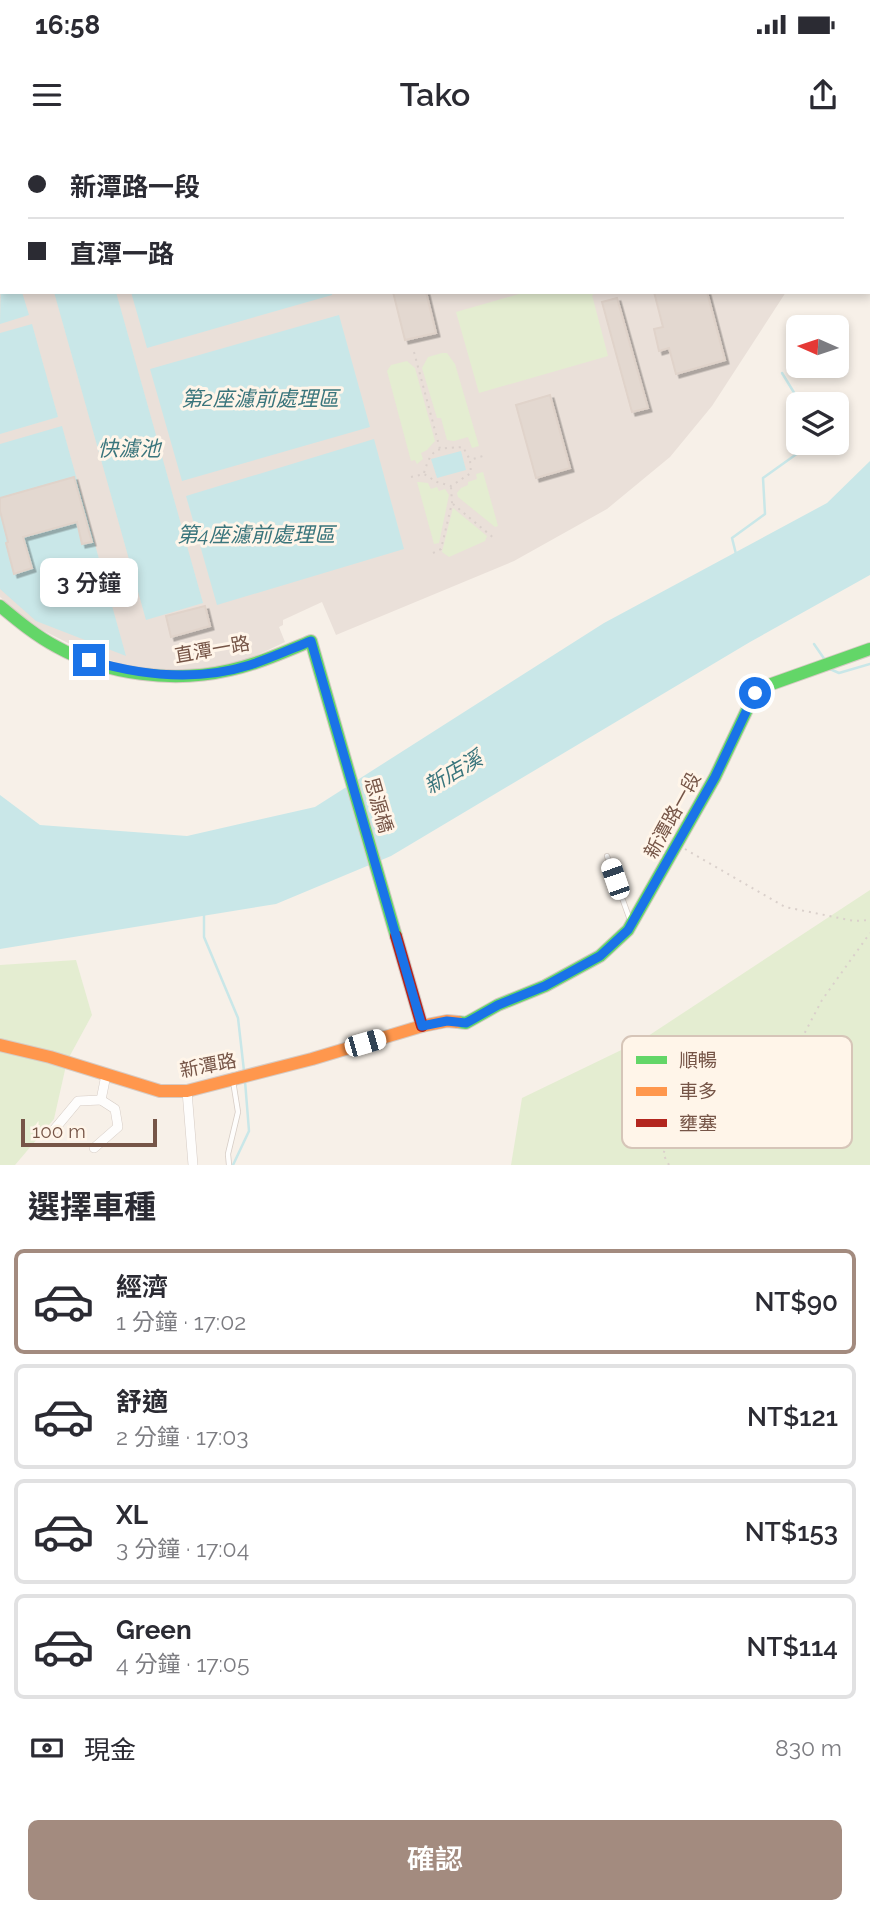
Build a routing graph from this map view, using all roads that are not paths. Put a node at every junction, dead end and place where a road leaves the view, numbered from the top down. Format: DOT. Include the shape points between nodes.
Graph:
graph roads {
  1 [pos="0,606"];
  2 [pos="314,649"];
  3 [pos="870,649"];
  4 [pos="607,856"];
  5 [pos="631,924"];
  6 [pos="422,1026"];
  7 [pos="0,1045"];
  8 [pos="106,1075"];
  9 [pos="241,1078"];
  10 [pos="187,1091"];
  11 [pos="101,1100"];
  12 [pos="53,1131"];
  13 [pos="94,1148"];
  14 [pos="229,1163"];
  15 [pos="193,1165"];
  1 -- 2 [label="street, 直潭一路" via="67,653 149,675 198,675 249,665 311,641"];
  2 -- 6 [label="street, 思源橋"];
  3 -- 5 [label="street, 新潭路一段" via="755,693 715,777"];
  4 -- 5 [label="lane"];
  5 -- 6 [label="street, 新潭路一段" via="600,956 545,986 466,1023"];
  6 -- 9 [label="street, 新潭路"];
  7 -- 8 [label="street, 新潭路"];
  8 -- 10 [label="street, 新潭路" via="160,1091"];
  8 -- 11 [label="street"];
  9 -- 10 [label="street, 新潭路"];
  9 -- 14 [label="lane"];
  10 -- 15 [label="street"];
  11 -- 12 [label="street" via="78,1101"];
  11 -- 13 [label="street" via="115,1110 118,1127"];
}
